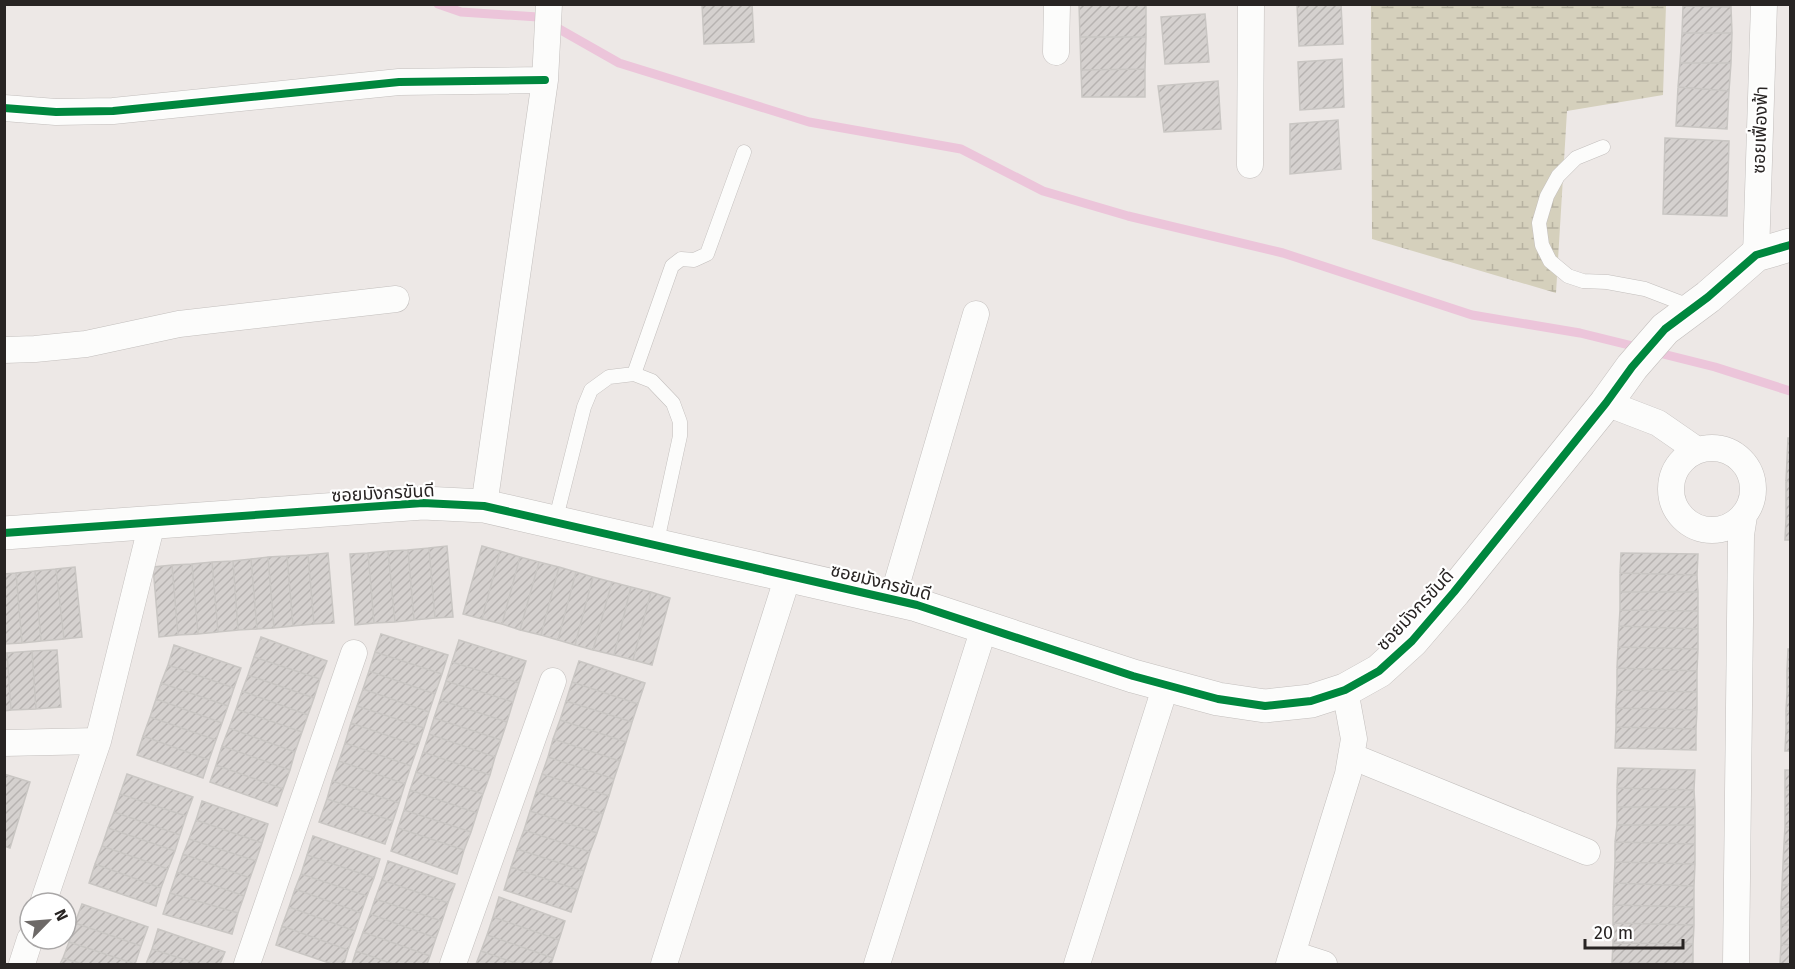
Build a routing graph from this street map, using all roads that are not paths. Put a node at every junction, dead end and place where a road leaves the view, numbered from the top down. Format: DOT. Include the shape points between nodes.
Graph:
graph roads {
  1 [pos="549,4"];
  2 [pos="1057,4"];
  3 [pos="1251,4"];
  4 [pos="1764,4"];
  5 [pos="1056,52"];
  6 [pos="545,80"];
  7 [pos="4,108"];
  8 [pos="1603,147"];
  9 [pos="744,152"];
  10 [pos="1250,165"];
  11 [pos="1791,245"];
  12 [pos="1756,255"];
  13 [pos="396,299"];
  14 [pos="1694,308"];
  15 [pos="976,314"];
  16 [pos="4,350"];
  17 [pos="634,374"];
  18 [pos="1606,403"];
  19 [pos="1697,450"];
  20 [pos="484,506"];
  21 [pos="1744,516"];
  22 [pos="555,522"];
  23 [pos="152,523"];
  24 [pos="4,533"];
  25 [pos="656,546"];
  26 [pos="788,576"];
  27 [pos="892,600"];
  28 [pos="984,627"];
  29 [pos="354,653"];
  30 [pos="553,681"];
  31 [pos="1166,685"];
  32 [pos="1345,690"];
  33 [pos="98,741"];
  34 [pos="4,742"];
  35 [pos="1351,756"];
  36 [pos="1587,852"];
  37 [pos="47,891"];
  38 [pos="1291,959"];
  39 [pos="247,964"];
  40 [pos="453,964"];
  41 [pos="664,964"];
  42 [pos="877,964"];
  43 [pos="1077,964"];
  44 [pos="1324,964"];
  45 [pos="1736,964"];
  1 -- 6 [label="street"];
  2 -- 5 [label="street"];
  3 -- 10 [label="street"];
  4 -- 12 [label="street, ซอยเฟื่องฟ้า"];
  6 -- 7 [label="street" via="399,82 113,111"];
  6 -- 20 [label="street"];
  8 -- 14 [label="lane" via="1576,158 1558,176 1547,196 1539,223 1542,245 1550,261 1568,276 1583,281 1645,289"];
  9 -- 17 [label="lane" via="707,254 694,260 681,259 672,266"];
  11 -- 12 [label="street"];
  12 -- 14 [label="street"];
  13 -- 16 [label="street" via="179,324 86,344"];
  14 -- 18 [label="street, ซอยมังกรขันดี" via="1665,329"];
  15 -- 27 [label="street"];
  17 -- 22 [label="lane" via="609,378 591,390"];
  17 -- 25 [label="lane" via="652,381 673,403 680,422"];
  18 -- 19 [label="street" via="1658,423"];
  18 -- 32 [label="street, ซอยมังกรขันดี" via="1412,641 1379,671"];
  19 -- 21 [label="street" via="1724,449 1746,465 1753,491"];
  19 -- 21 [label="street" via="1685,457 1671,480 1675,507 1694,527 1707,531 1721,530"];
  20 -- 22 [label="street, ซอยมังกรขันดี"];
  20 -- 23 [label="street, ซอยมังกรขันดี" via="423,503"];
  21 -- 45 [label="street"];
  22 -- 25 [label="street, ซอยมังกรขันดี"];
  23 -- 24 [label="street, ซอยมังกรขันดี"];
  23 -- 33 [label="street"];
  25 -- 26 [label="street, ซอยมังกรขันดี"];
  26 -- 27 [label="street, ซอยมังกรขันดี"];
  26 -- 41 [label="street"];
  27 -- 28 [label="street, ซอยมังกรขันดี"];
  28 -- 31 [label="street, ซอยมังกรขันดี"];
  28 -- 42 [label="street"];
  29 -- 39 [label="street"];
  30 -- 40 [label="street"];
  31 -- 32 [label="street, ซอยมังกรขันดี" via="1265,706 1311,701"];
  31 -- 43 [label="street"];
  32 -- 35 [label="street" via="1354,739"];
  33 -- 34 [label="street"];
  33 -- 37 [label="street"];
  35 -- 36 [label="street"];
  35 -- 38 [label="street"];
  38 -- 44 [label="street"];
}
